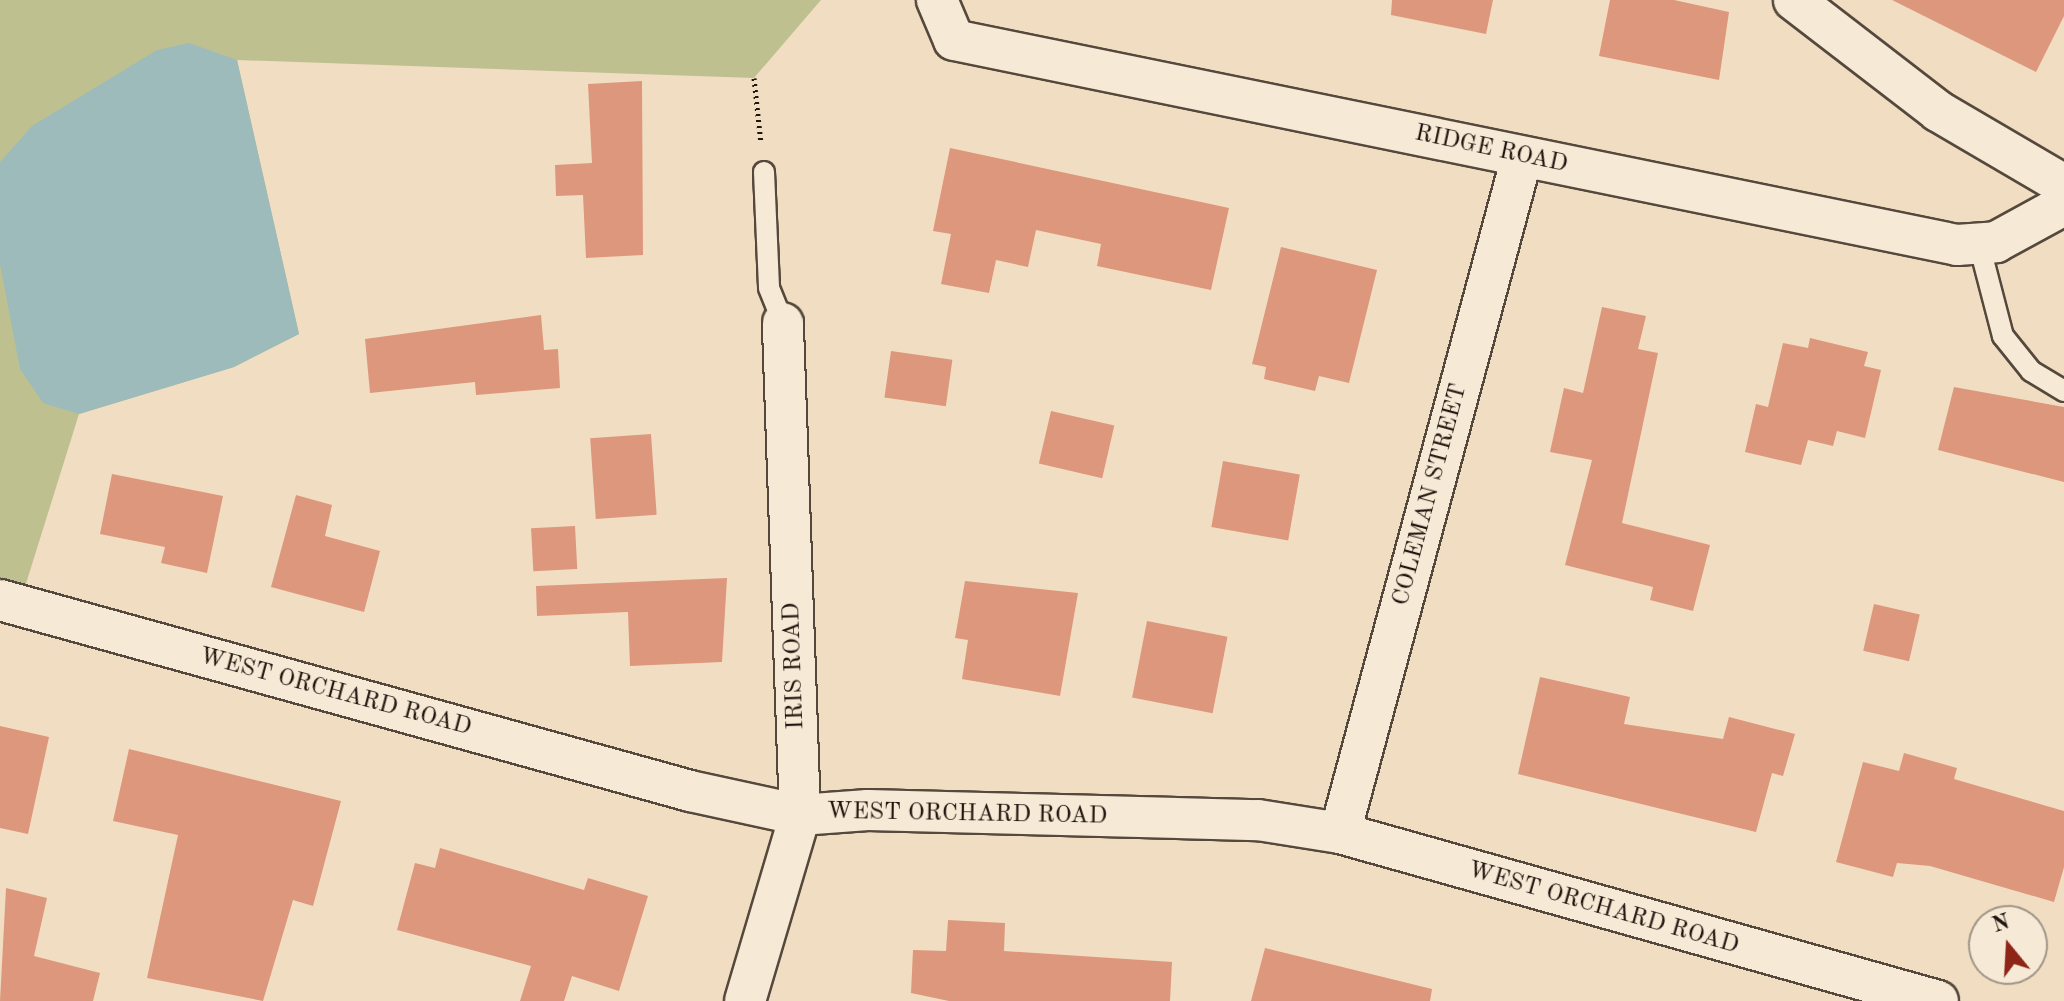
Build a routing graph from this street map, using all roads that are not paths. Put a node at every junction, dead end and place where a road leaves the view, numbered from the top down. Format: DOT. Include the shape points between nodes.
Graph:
graph roads {
  1 [pos="937,0"];
  2 [pos="1794,0"];
  3 [pos="1522,157"];
  4 [pos="764,172"];
  5 [pos="2064,185"];
  6 [pos="2064,205"];
  7 [pos="1979,244"];
  8 [pos="783,323"];
  9 [pos="2064,391"];
  10 [pos="0,600"];
  11 [pos="800,815"];
  12 [pos="1340,833"];
  13 [pos="745,1001"];
  14 [pos="1938,1001"];
  1 -- 3 [label="street, RIDGE ROAD" via="954,40"];
  2 -- 5 [label="street" via="1938,111"];
  3 -- 7 [label="street, RIDGE ROAD" via="1957,245"];
  3 -- 12 [label="street, COLEMAN STREET"];
  4 -- 8 [label="lane" via="769,288"];
  6 -- 7 [label="street, RIDGE ROAD" via="2030,229"];
  7 -- 9 [label="lane" via="2003,336 2031,371"];
  8 -- 11 [label="street, IRIS ROAD"];
  10 -- 11 [label="street, WEST ORCHARD ROAD" via="690,791"];
  11 -- 12 [label="street, WEST ORCHARD ROAD" via="868,810 1258,820"];
  11 -- 13 [label="street, IRIS ROAD"];
  12 -- 14 [label="street, WEST ORCHARD ROAD"];
}
